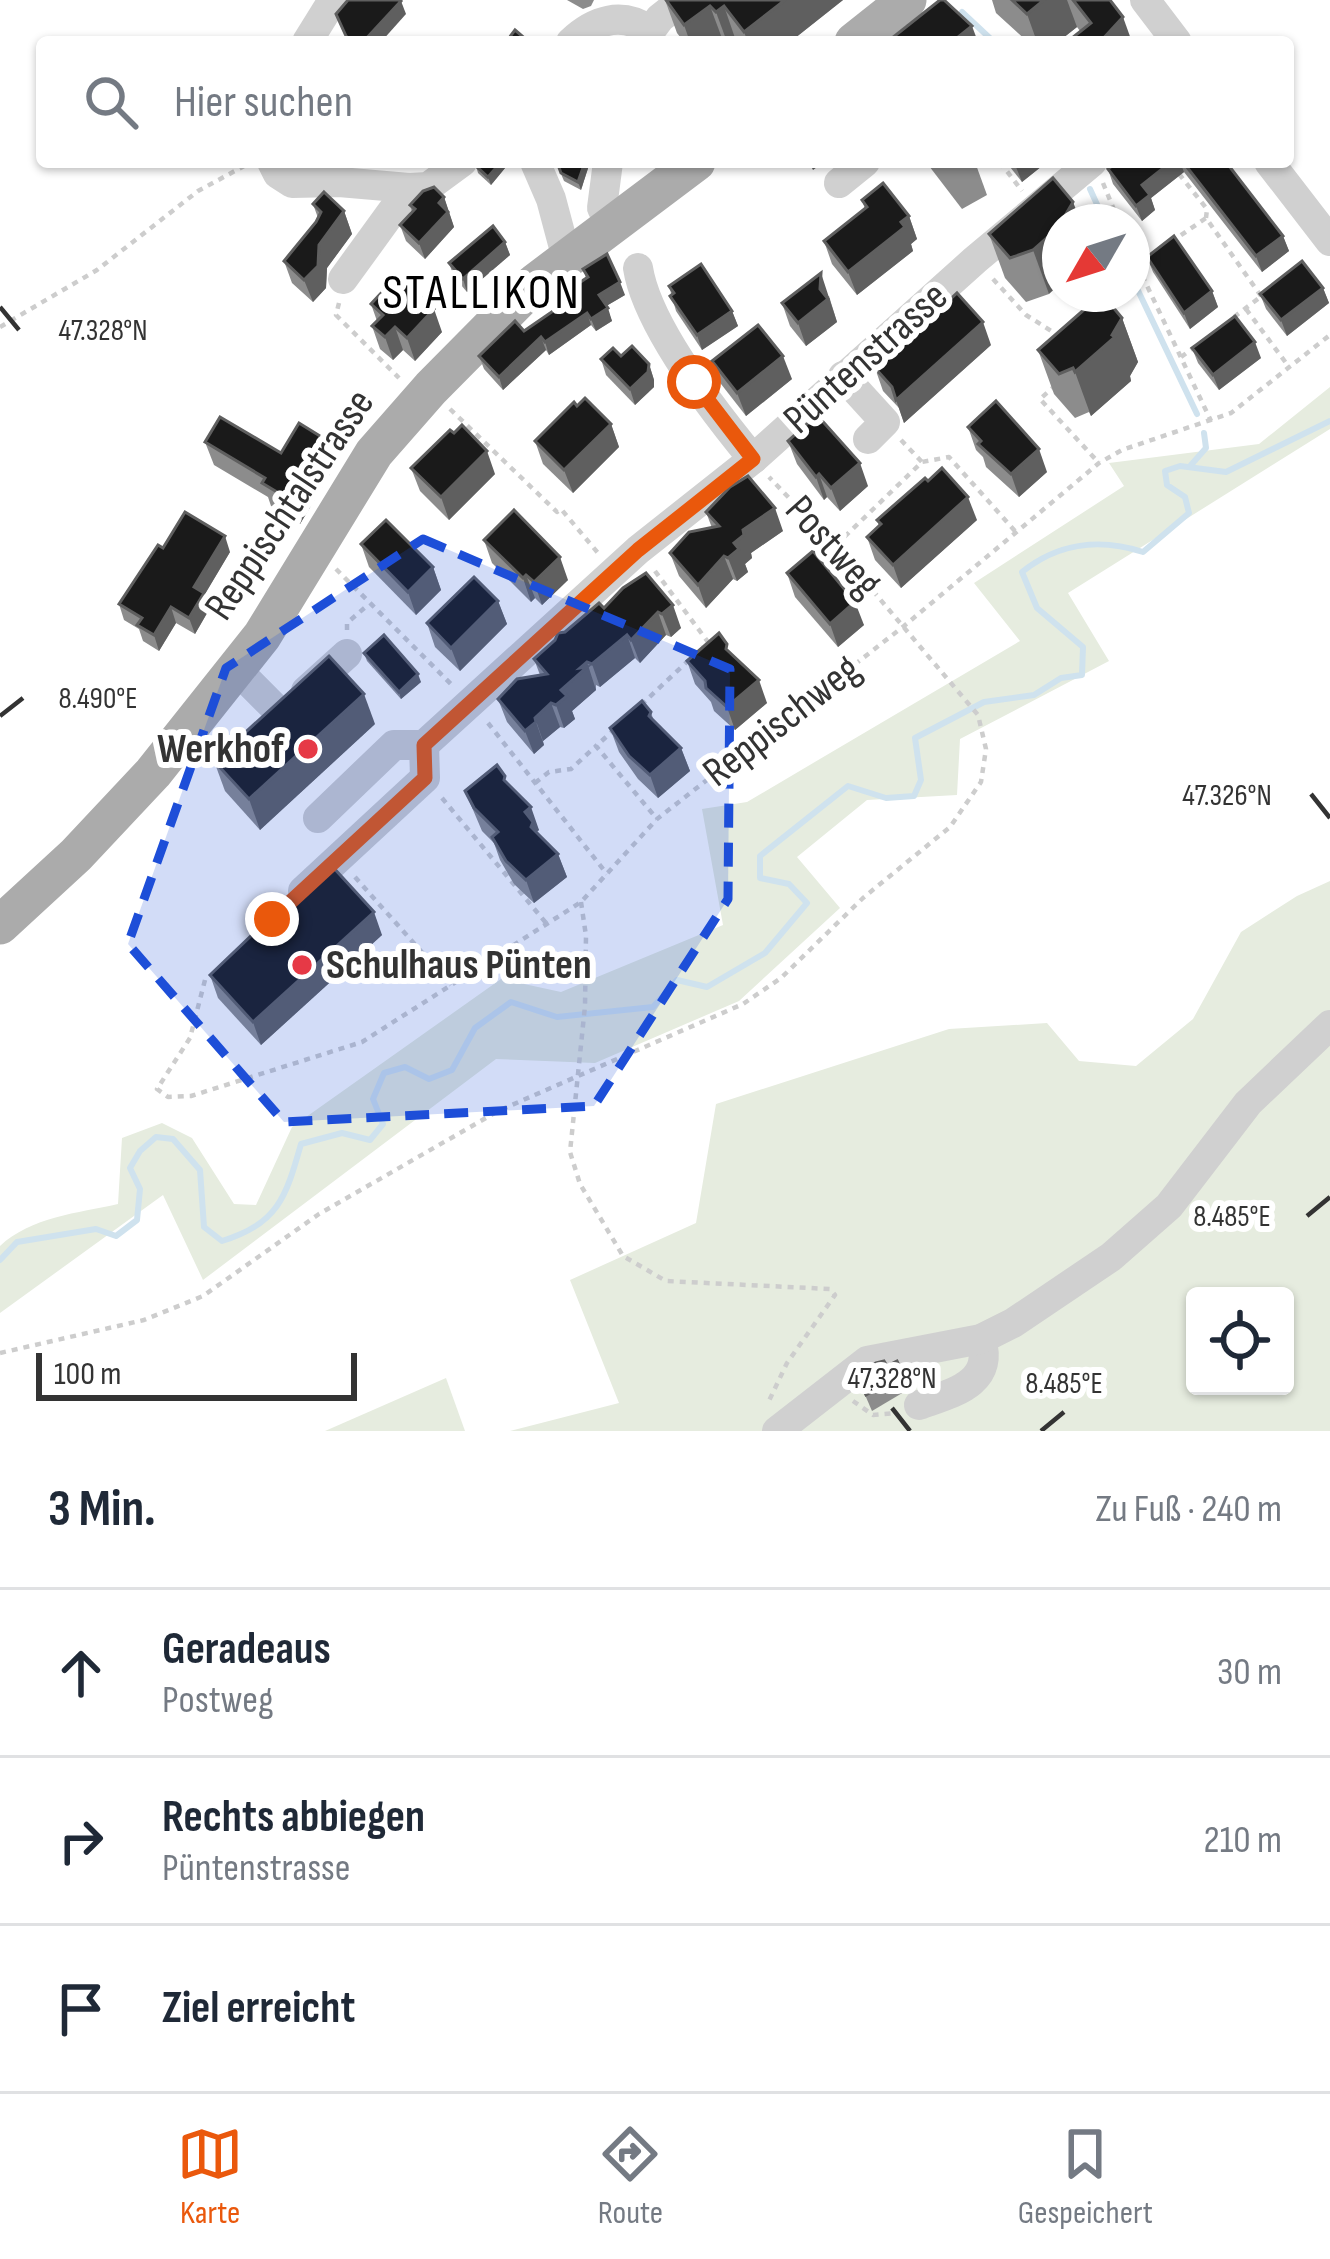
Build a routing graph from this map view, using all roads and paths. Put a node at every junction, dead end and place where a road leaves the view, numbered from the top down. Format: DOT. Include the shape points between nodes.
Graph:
graph roads {
  1 [pos="333,0"];
  2 [pos="683,0"];
  3 [pos="907,0"];
  4 [pos="1145,0"];
  5 [pos="639,23"];
  6 [pos="311,36"];
  7 [pos="580,36"];
  8 [pos="862,36"];
  9 [pos="1172,36"];
  10 [pos="249,168"];
  11 [pos="271,168"];
  12 [pos="454,168"];
  13 [pos="538,168"];
  14 [pos="607,168"];
  15 [pos="688,168"];
  16 [pos="858,168"];
  17 [pos="1005,168"];
  18 [pos="1174,168"];
  19 [pos="1274,168"];
  20 [pos="1097,172"];
  21 [pos="839,183"];
  22 [pos="409,188"];
  23 [pos="1111,204"];
  24 [pos="1036,209"];
  25 [pos="1206,218"];
  26 [pos="612,226"];
  27 [pos="1330,241"];
  28 [pos="1171,242"];
  29 [pos="1154,254"];
  30 [pos="572,255"];
  31 [pos="1150,257"];
  32 [pos="975,260"];
  33 [pos="638,268"];
  34 [pos="1278,283"];
  35 [pos="341,289"];
  36 [pos="1150,293"];
  37 [pos="1261,296"];
  38 [pos="1245,308"];
  39 [pos="1229,321"];
  40 [pos="0,327"];
  41 [pos="1330,335"];
  42 [pos="1197,345"];
  43 [pos="1067,346"];
  44 [pos="1181,357"];
  45 [pos="1289,367"];
  46 [pos="1067,375"];
  47 [pos="843,376"];
  48 [pos="415,383"];
  49 [pos="1210,421"];
  50 [pos="880,435"];
  51 [pos="753,459"];
  52 [pos="922,462"];
  53 [pos="1100,463"];
  54 [pos="1015,531"];
  55 [pos="835,546"];
  56 [pos="315,549"];
  57 [pos="638,550"];
  58 [pos="614,572"];
  59 [pos="370,603"];
  60 [pos="904,626"];
  61 [pos="347,654"];
  62 [pos="236,669"];
  63 [pos="469,703"];
  64 [pos="424,745"];
  65 [pos="596,746"];
  66 [pos="425,778"];
  67 [pos="535,783"];
  68 [pos="318,818"];
  69 [pos="657,819"];
  70 [pos="339,858"];
  71 [pos="607,874"];
  72 [pos="581,902"];
  73 [pos="289,904"];
  74 [pos="546,923"];
  75 [pos="0,925"];
  76 [pos="205,980"];
  77 [pos="451,985"];
  78 [pos="1330,1025"];
  79 [pos="580,1073"];
  80 [pos="981,1339"];
  81 [pos="0,1353"];
  82 [pos="854,1400"];
  83 [pos="919,1405"];
  84 [pos="770,1422"];
  1 -- 6 [label="street"];
  2 -- 5 [label="street"];
  3 -- 8 [label="main road"];
  4 -- 9 [label="street"];
  5 -- 7 [label="street" via="601,22"];
  10 -- 40 [label="path" via="216,179 97,270"];
  11 -- 22 [label="street" via="292,183"];
  12 -- 22 [label="street" via="428,187"];
  13 -- 30 [label="street"];
  14 -- 26 [label="street" via="602,208"];
  15 -- 26 [label="main road, Reppischtalstrasse"];
  16 -- 21 [label="street"];
  17 -- 24 [label="path"];
  18 -- 25 [label="path"];
  19 -- 27 [label="street"];
  20 -- 23 [label="path"];
  20 -- 24 [label="street, Püntenstrasse"];
  22 -- 35 [label="street"];
  24 -- 32 [label="street, Püntenstrasse"];
  25 -- 28 [label="path"];
  25 -- 37 [label="path"];
  26 -- 30 [label="main road, Reppischtalstrasse"];
  29 -- 31 [label="path"];
  30 -- 48 [label="main road, Reppischtalstrasse"];
  32 -- 43 [label="path"];
  32 -- 47 [label="street, Püntenstrasse"];
  33 -- 51 [label="street, Postweg" via="681,361"];
  34 -- 37 [label="path"];
  35 -- 48 [label="path" via="336,315"];
  36 -- 44 [label="path"];
  37 -- 38 [label="path"];
  38 -- 39 [label="path"];
  38 -- 45 [label="path"];
  41 -- 45 [label="path, Reppischweg"];
  42 -- 44 [label="path"];
  44 -- 49 [label="path"];
  45 -- 49 [label="path, Reppischweg"];
  46 -- 53 [label="path" via="1040,399"];
  47 -- 50 [label="street" via="885,422"];
  47 -- 51 [label="street, Püntenstrasse"];
  48 -- 56 [label="main road, Reppischtalstrasse"];
  48 -- 58 [label="path" via="560,509"];
  49 -- 53 [label="path, Reppischweg"];
  50 -- 52 [label="path"];
  51 -- 55 [label="path, Postweg"];
  51 -- 57 [label="street, Püntenstrasse"];
  52 -- 54 [label="path" via="949,457"];
  52 -- 55 [label="path"];
  53 -- 54 [label="path, Reppischweg"];
  54 -- 60 [label="path, Reppischweg"];
  55 -- 60 [label="path, Postweg"];
  56 -- 59 [label="path"];
  56 -- 62 [label="main road, Reppischtalstrasse"];
  57 -- 58 [label="street, Püntenstrasse"];
  57 -- 65 [label="path" via="708,642"];
  58 -- 63 [label="street, Püntenstrasse"];
  59 -- 61 [label="path" via="346,623"];
  59 -- 63 [label="path"];
  60 -- 69 [label="path, Reppischweg"];
  60 -- 79 [label="path, Postweg" via="978,715 986,749 981,782 950,827 743,1004"];
  61 -- 62 [label="street, Reppischtalstrasse" via="273,722"];
  62 -- 75 [label="main road, Reppischtalstrasse" via="153,773"];
  63 -- 64 [label="street, Püntenstrasse"];
  63 -- 67 [label="path"];
  64 -- 66 [label="street"];
  64 -- 68 [label="street, Püntenstrasse" via="394,745"];
  65 -- 67 [label="path" via="571,769"];
  65 -- 69 [label="path"];
  66 -- 70 [label="street"];
  66 -- 74 [label="path"];
  67 -- 71 [label="path"];
  69 -- 71 [label="path, Reppischweg"];
  70 -- 73 [label="street"];
  70 -- 77 [label="path"];
  71 -- 72 [label="path, Reppischweg"];
  72 -- 74 [label="path, Reppischweg"];
  72 -- 79 [label="path"];
  74 -- 77 [label="path, Reppischweg"];
  76 -- 77 [label="path, Reppischweg" via="190,1037 157,1089 168,1097 362,1042"];
  78 -- 80 [label="street" via="1248,1103 1144,1230"];
  79 -- 81 [label="path" via="319,1214 203,1295 144,1320"];
  79 -- 84 [label="path" via="573,1170 623,1256 666,1281 835,1295 787,1364"];
  80 -- 83 [label="street" via="982,1370 967,1388"];
  80 -- 84 [label="street" via="867,1361"];
  82 -- 83 [label="path" via="873,1415"];
}
